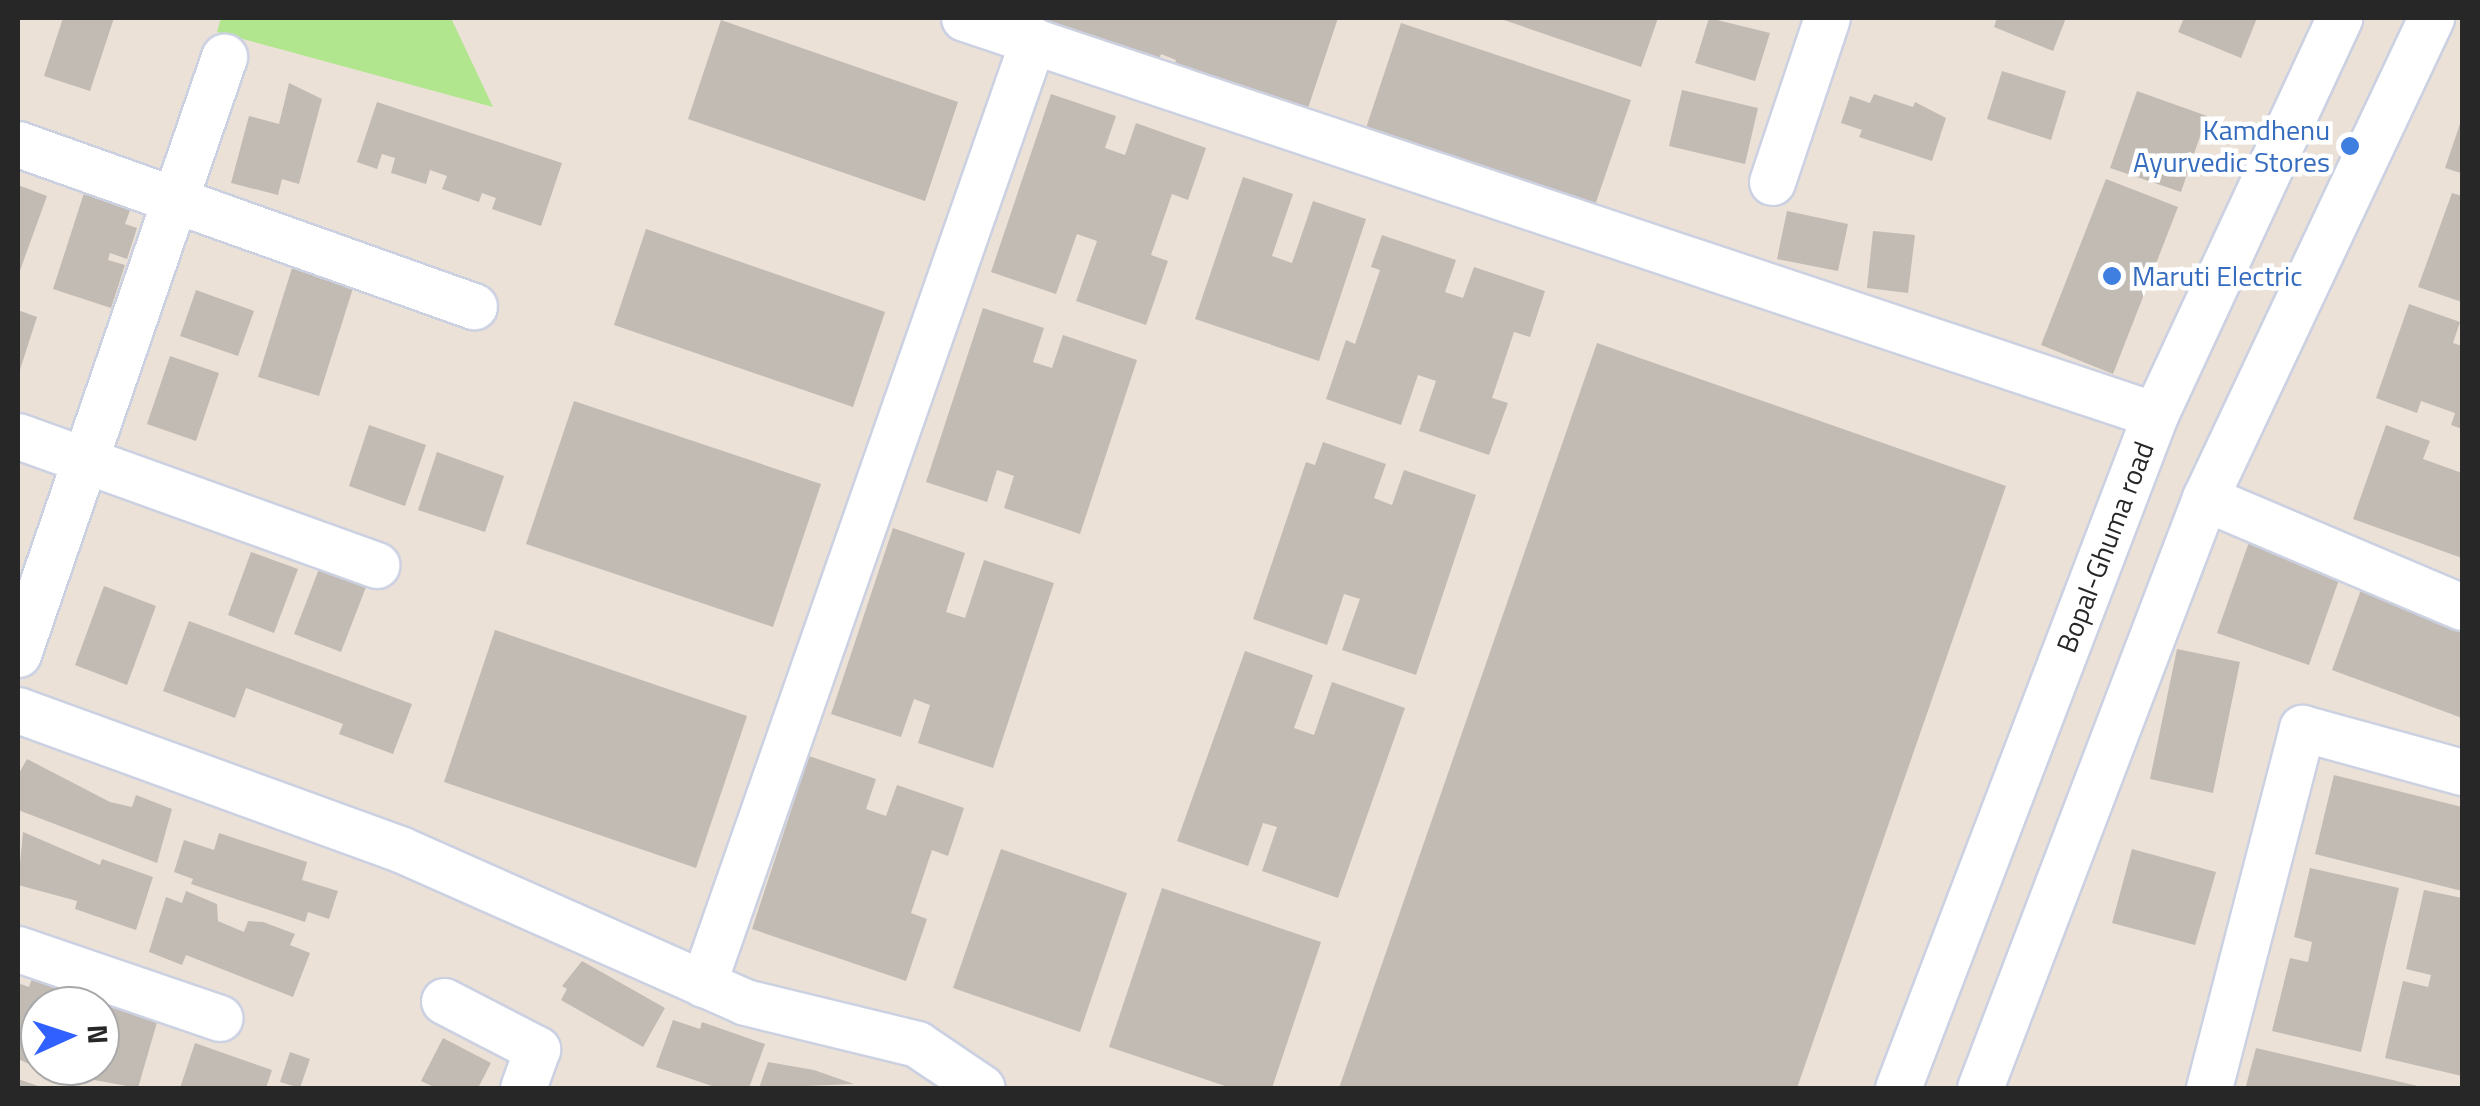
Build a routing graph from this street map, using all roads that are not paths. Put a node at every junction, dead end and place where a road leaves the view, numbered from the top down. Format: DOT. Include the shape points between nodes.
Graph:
graph roads {
  1 [pos="1827,18"];
  2 [pos="2339,18"];
  3 [pos="2431,18"];
  4 [pos="1000,26"];
  5 [pos="224,57"];
  6 [pos="18,144"];
  7 [pos="1772,182"];
  8 [pos="179,198"];
  9 [pos="474,306"];
  10 [pos="2155,415"];
  11 [pos="18,436"];
  12 [pos="86,460"];
  13 [pos="2204,498"];
  14 [pos="376,565"];
  15 [pos="2462,607"];
  16 [pos="18,654"];
  17 [pos="18,710"];
  18 [pos="2462,772"];
  19 [pos="18,949"];
  20 [pos="703,984"];
  21 [pos="444,1001"];
  22 [pos="220,1018"];
  23 [pos="1902,1087"];
  24 [pos="523,1088"];
  25 [pos="982,1088"];
  26 [pos="1980,1088"];
  27 [pos="2209,1088"];
  1 -- 7 [label="street"];
  2 -- 10 [label="street, Bopal-Ghuma road"];
  3 -- 13 [label="street"];
  4 -- 10 [label="street"];
  4 -- 20 [label="street"];
  5 -- 8 [label="street"];
  6 -- 8 [label="street"];
  8 -- 9 [label="street"];
  8 -- 12 [label="street"];
  10 -- 23 [label="street, Bopal-Ghuma road"];
  11 -- 12 [label="street"];
  12 -- 14 [label="street"];
  12 -- 16 [label="street"];
  13 -- 15 [label="street"];
  13 -- 26 [label="street"];
  17 -- 20 [label="street" via="400,849"];
  18 -- 27 [label="street" via="2302,728"];
  19 -- 22 [label="street"];
  20 -- 25 [label="street" via="745,1002 918,1044"];
  21 -- 24 [label="street" via="537,1050"];
}
